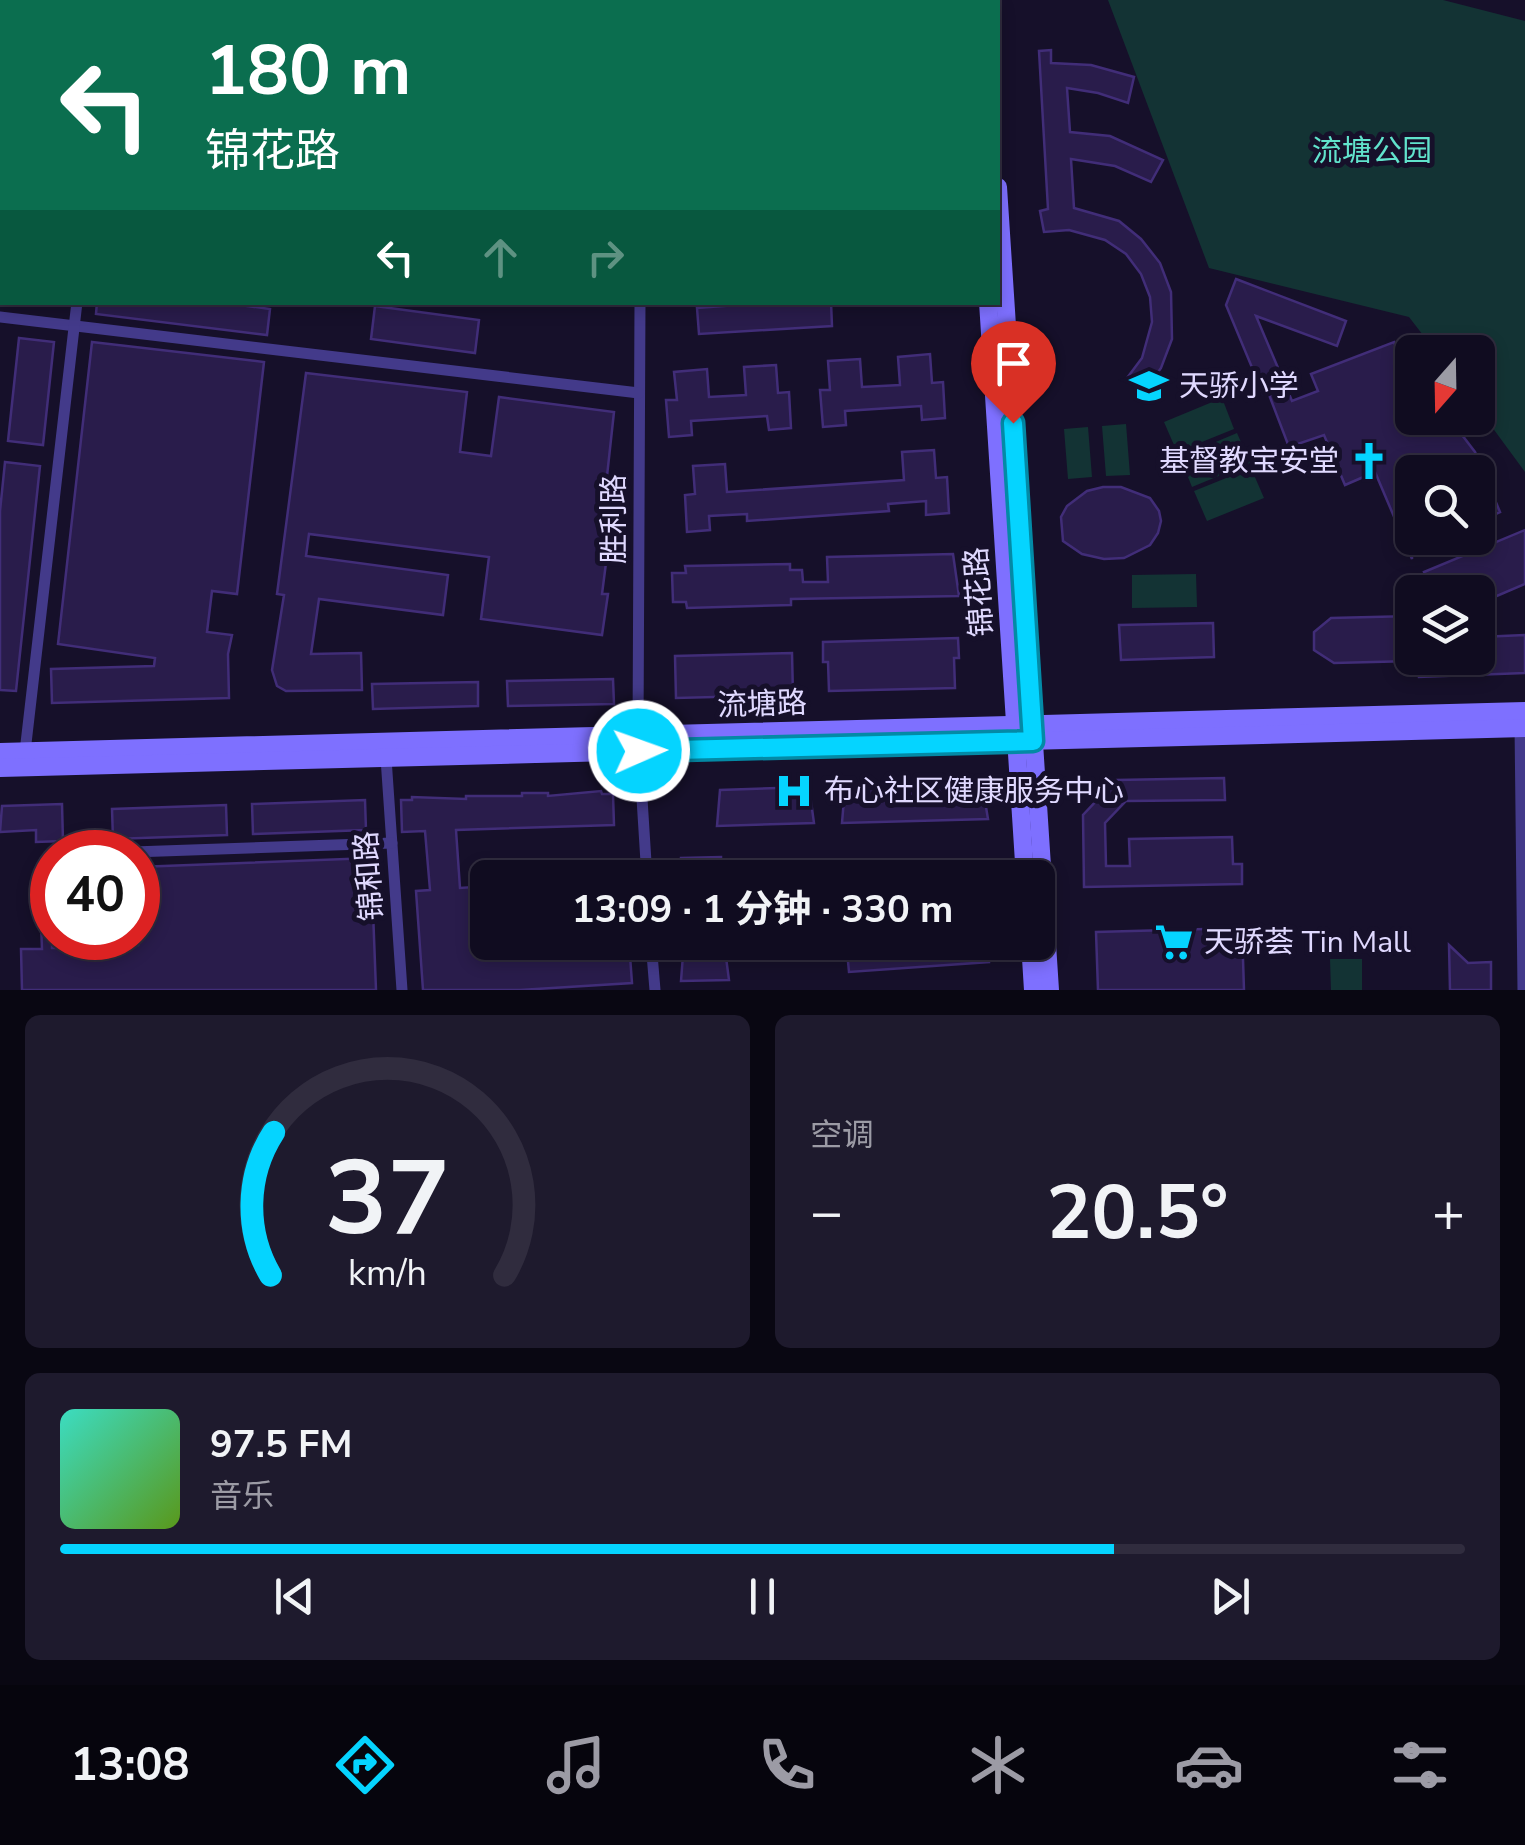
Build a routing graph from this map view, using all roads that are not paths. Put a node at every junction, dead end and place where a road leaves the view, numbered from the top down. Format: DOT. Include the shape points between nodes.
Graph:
graph roads {
  1 [pos="1000,229"];
  2 [pos="77,305"];
  3 [pos="640,305"];
  4 [pos="988,305"];
  5 [pos="0,317"];
  6 [pos="74,326"];
  7 [pos="639,392"];
  8 [pos="1522,720"];
  9 [pos="1024,733"];
  10 [pos="639,743"];
  11 [pos="0,752"];
  12 [pos="26,752"];
  13 [pos="386,758"];
  14 [pos="0,768"];
  15 [pos="392,843"];
  16 [pos="160,851"];
  17 [pos="647,860"];
  18 [pos="1025,860"];
  19 [pos="653,960"];
  20 [pos="1031,960"];
  21 [pos="402,990"];
  22 [pos="654,990"];
  23 [pos="1033,990"];
  24 [pos="1050,990"];
  25 [pos="1523,990"];
  1 -- 9 [label="street, 锦花路"];
  2 -- 6 [label="street"];
  3 -- 7 [label="street, 胜利路"];
  4 -- 9 [label="street, 锦花路"];
  5 -- 6 [label="street"];
  6 -- 7 [label="street"];
  6 -- 12 [label="street"];
  7 -- 10 [label="street, 胜利路"];
  8 -- 9 [label="street, 流塘路"];
  8 -- 25 [label="street"];
  9 -- 10 [label="street, 流塘路"];
  9 -- 18 [label="street, 锦花路"];
  9 -- 24 [label="street, 锦花路"];
  10 -- 12 [label="street, 流塘路"];
  10 -- 13 [label="street, 流塘路"];
  10 -- 17 [label="street, 胜利路"];
  11 -- 12 [label="street, 流塘路"];
  13 -- 14 [label="street, 流塘路"];
  13 -- 15 [label="street, 锦和路"];
  15 -- 16 [label="street"];
  15 -- 21 [label="street, 锦和路"];
  19 -- 22 [label="street"];
  20 -- 23 [label="street"];
}
